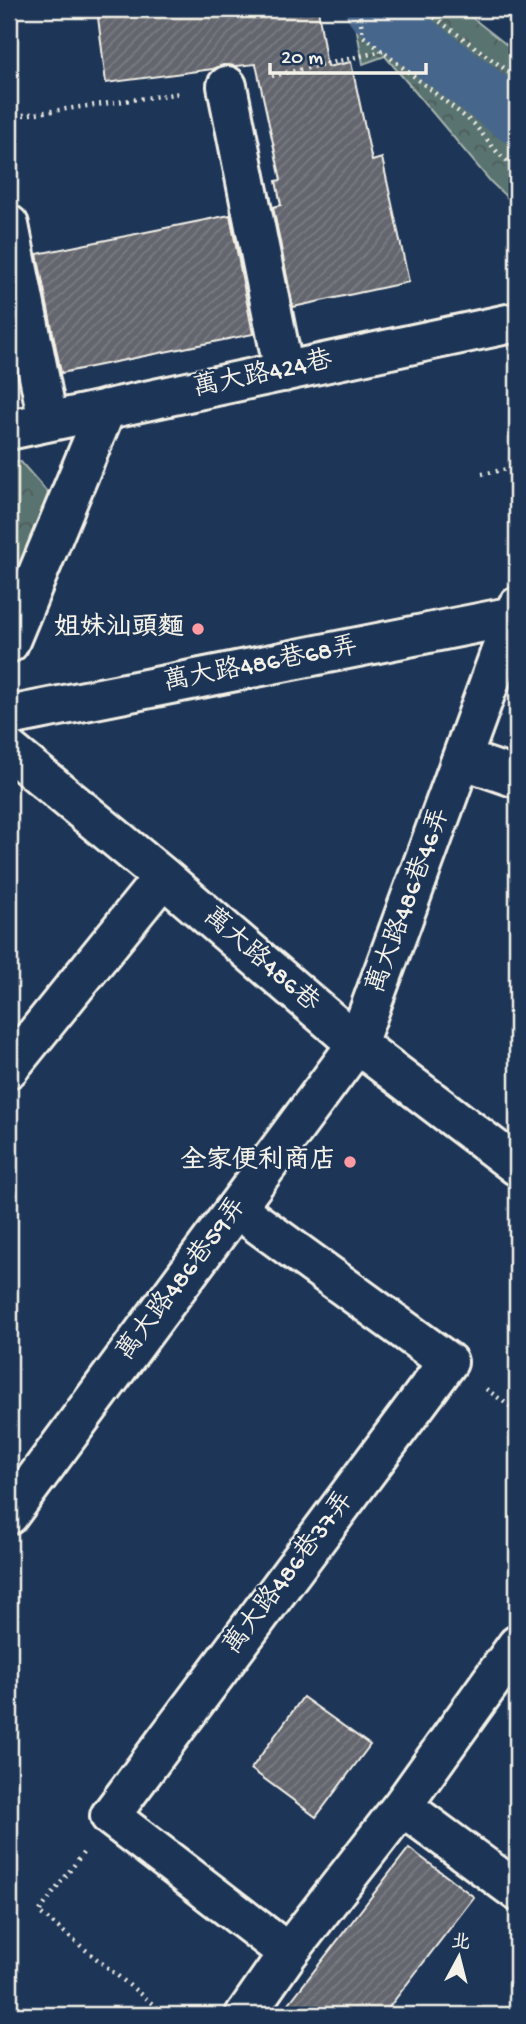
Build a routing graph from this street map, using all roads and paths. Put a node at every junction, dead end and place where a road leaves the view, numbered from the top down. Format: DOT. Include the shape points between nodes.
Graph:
graph roads {
  1 [pos="359,9"];
  2 [pos="423,9"];
  3 [pos="517,78"];
  4 [pos="227,86"];
  5 [pos="517,170"];
  6 [pos="9,225"];
  7 [pos="517,322"];
  8 [pos="284,372"];
  9 [pos="106,409"];
  10 [pos="48,421"];
  11 [pos="9,429"];
  12 [pos="517,467"];
  13 [pos="482,474"];
  14 [pos="516,611"];
  15 [pos="9,643"];
  16 [pos="9,716"];
  17 [pos="9,750"];
  18 [pos="462,759"];
  19 [pos="517,778"];
  20 [pos="163,877"];
  21 [pos="357,1044"];
  22 [pos="9,1068"];
  23 [pos="517,1166"];
  24 [pos="236,1208"];
  25 [pos="9,1515"];
  26 [pos="517,1645"];
  27 [pos="402,1806"];
  28 [pos="110,1816"];
  29 [pos="517,1891"];
  30 [pos="288,1952"];
  31 [pos="166,2015"];
  32 [pos="245,2015"];
  1 -- 5 [label="path" via="363,36 474,124"];
  2 -- 3 [label="path"];
  4 -- 8 [label="street"];
  6 -- 10 [label="street"];
  7 -- 8 [label="street, 萬大路424巷"];
  8 -- 9 [label="street, 萬大路424巷"];
  9 -- 10 [label="street, 萬大路424巷"];
  9 -- 15 [label="street"];
  10 -- 11 [label="street, 萬大路424巷"];
  12 -- 13 [label="path"];
  14 -- 16 [label="street, 萬大路486巷68弄"];
  14 -- 18 [label="street, 萬大路486巷46弄"];
  17 -- 20 [label="street, 萬大路486巷"];
  18 -- 19 [label="street"];
  18 -- 21 [label="street, 萬大路486巷46弄"];
  20 -- 21 [label="street, 萬大路486巷"];
  20 -- 22 [label="street"];
  21 -- 23 [label="street, 萬大路486巷"];
  21 -- 24 [label="street, 萬大路486巷59弄"];
  24 -- 25 [label="street, 萬大路486巷59弄"];
  24 -- 28 [label="street, 萬大路486巷37弄" via="448,1362"];
  26 -- 27 [label="street"];
  27 -- 29 [label="street"];
  27 -- 30 [label="street"];
  28 -- 30 [label="street"];
  28 -- 31 [label="path" via="39,1912"];
  30 -- 32 [label="street"];
}
